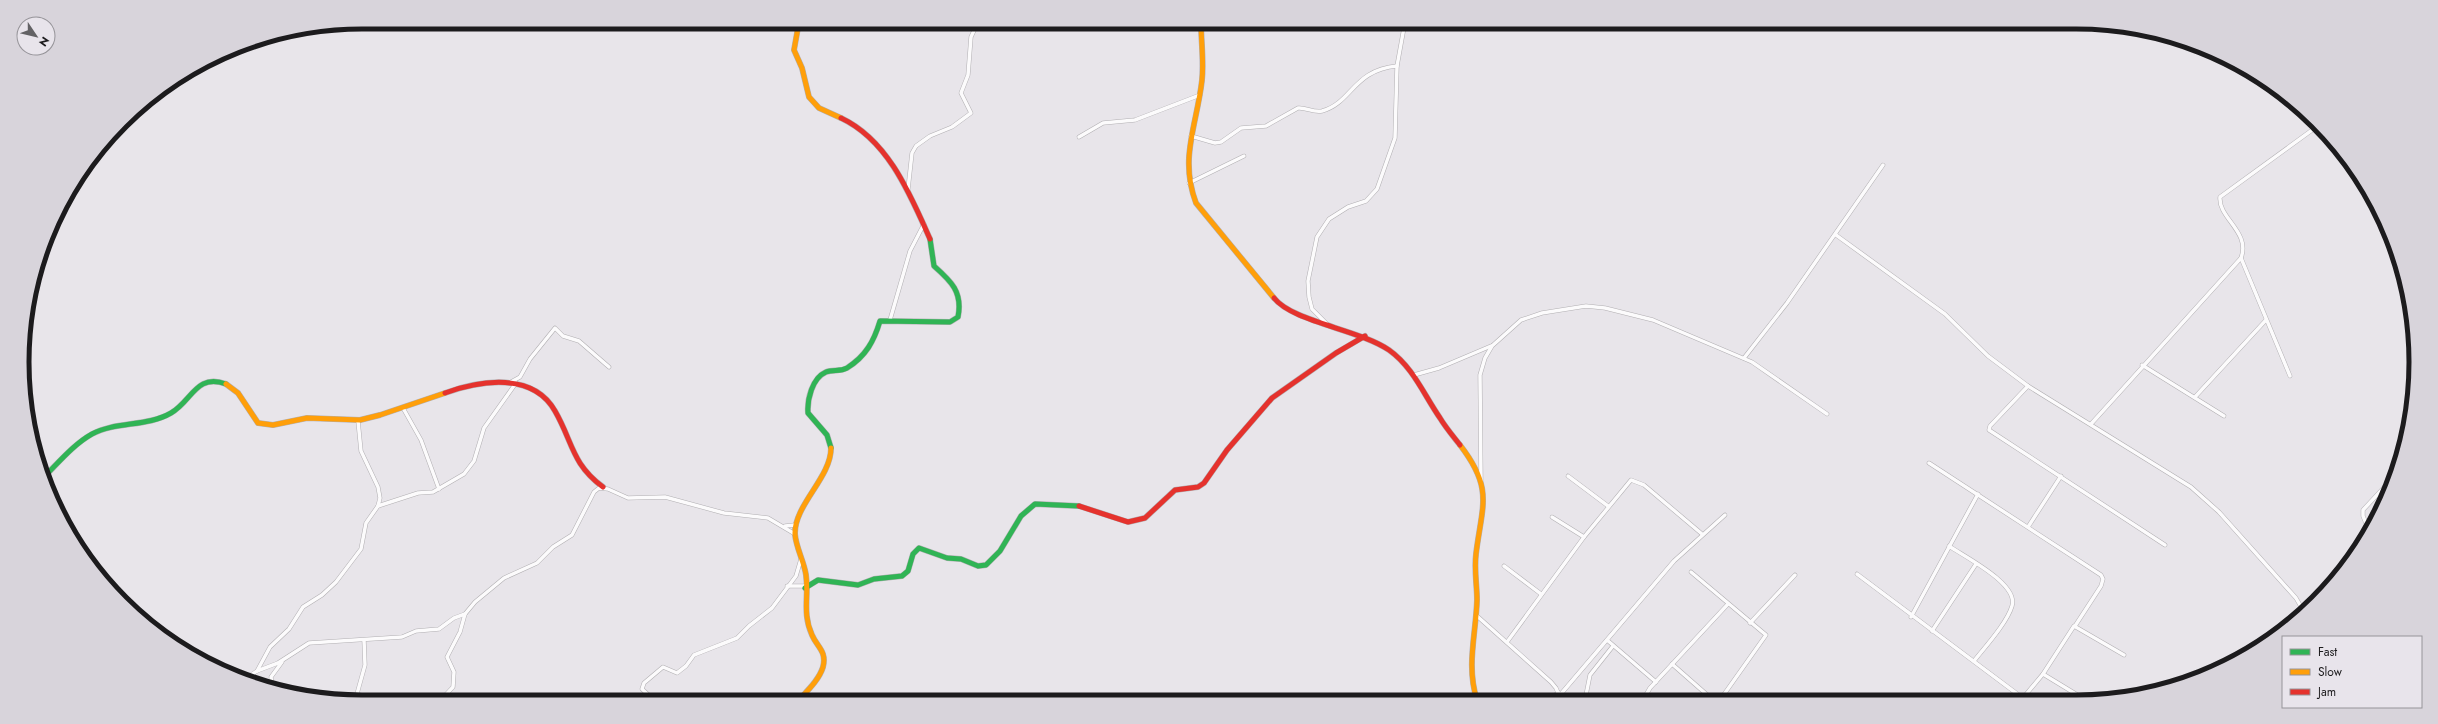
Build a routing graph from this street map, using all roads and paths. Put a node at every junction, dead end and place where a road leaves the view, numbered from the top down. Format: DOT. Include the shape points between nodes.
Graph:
graph roads {
  1 [pos="798,29"];
  2 [pos="974,29"];
  3 [pos="1201,29"];
  4 [pos="1404,29"];
  5 [pos="1397,66"];
  6 [pos="1200,95"];
  7 [pos="2314,130"];
  8 [pos="1191,136"];
  9 [pos="1079,137"];
  10 [pos="1244,156"];
  11 [pos="1883,165"];
  12 [pos="1189,183"];
  13 [pos="908,189"];
  14 [pos="924,224"];
  15 [pos="1836,235"];
  16 [pos="2241,258"];
  17 [pos="890,320"];
  18 [pos="2266,320"];
  19 [pos="1327,323"];
  20 [pos="1365,336"];
  21 [pos="1492,346"];
  22 [pos="1744,358"];
  23 [pos="2142,365"];
  24 [pos="609,367"];
  25 [pos="1414,375"];
  26 [pos="2290,376"];
  27 [pos="514,382"];
  28 [pos="2028,386"];
  29 [pos="2195,397"];
  30 [pos="403,408"];
  31 [pos="1827,414"];
  32 [pos="2224,416"];
  33 [pos="358,420"];
  34 [pos="2091,424"];
  35 [pos="1929,463"];
  36 [pos="48,473"];
  37 [pos="1568,476"];
  38 [pos="2061,476"];
  39 [pos="1481,481"];
  40 [pos="603,487"];
  41 [pos="2385,487"];
  42 [pos="439,489"];
  43 [pos="1978,494"];
  44 [pos="378,506"];
  45 [pos="1608,506"];
  46 [pos="1725,515"];
  47 [pos="1552,517"];
  48 [pos="2366,524"];
  49 [pos="795,525"];
  50 [pos="785,526"];
  51 [pos="2028,527"];
  52 [pos="795,534"];
  53 [pos="1702,534"];
  54 [pos="1584,537"];
  55 [pos="2165,545"];
  56 [pos="1949,546"];
  57 [pos="802,558"];
  58 [pos="1976,564"];
  59 [pos="1504,566"];
  60 [pos="1691,572"];
  61 [pos="1857,574"];
  62 [pos="1795,575"];
  63 [pos="787,586"];
  64 [pos="805,587"];
  65 [pos="1541,594"];
  66 [pos="1728,604"];
  67 [pos="2301,607"];
  68 [pos="466,614"];
  69 [pos="1477,616"];
  70 [pos="1912,617"];
  71 [pos="1750,622"];
  72 [pos="2076,626"];
  73 [pos="1932,631"];
  74 [pos="364,640"];
  75 [pos="1607,640"];
  76 [pos="1507,642"];
  77 [pos="1613,646"];
  78 [pos="2124,655"];
  79 [pos="285,658"];
  80 [pos="1974,661"];
  81 [pos="1672,664"];
  82 [pos="257,671"];
  83 [pos="2043,674"];
  84 [pos="250,675"];
  85 [pos="1656,682"];
  86 [pos="272,683"];
  87 [pos="1560,694"];
  88 [pos="357,695"];
  89 [pos="446,695"];
  90 [pos="648,695"];
  91 [pos="803,695"];
  92 [pos="1475,695"];
  93 [pos="1585,695"];
  94 [pos="1647,695"];
  95 [pos="1707,695"];
  96 [pos="1724,695"];
  97 [pos="2019,695"];
  98 [pos="2027,695"];
  99 [pos="2077,695"];
  1 -- 13 [label="street" via="794,50 810,97 819,108 849,122 873,140"];
  2 -- 13 [label="street" via="971,36 968,75 961,93 971,112 956,124 930,136 916,146 912,153"];
  3 -- 6 [label="street" via="1203,62"];
  4 -- 5 [label="street"];
  5 -- 8 [label="street" via="1374,70 1332,106 1321,111 1312,112 1298,108 1266,126 1241,128 1221,142 1215,143"];
  5 -- 19 [label="street" via="1395,138 1377,189 1366,200 1329,219 1317,238 1308,282 1309,297 1312,309"];
  6 -- 8 [label="street"];
  6 -- 9 [label="street" via="1135,120 1103,123"];
  7 -- 16 [label="street" via="2220,197 2240,236 2244,249"];
  8 -- 12 [label="street" via="1187,163"];
  10 -- 12 [label="street"];
  11 -- 15 [label="street"];
  12 -- 19 [label="street" via="1198,207 1224,234 1273,299 1295,314"];
  13 -- 14 [label="street"];
  14 -- 17 [label="street" via="910,251"];
  14 -- 17 [label="street" via="932,246 934,266 948,277 958,298 958,317 950,322"];
  15 -- 22 [label="street" via="1787,304"];
  15 -- 28 [label="street" via="1945,314 1988,356"];
  16 -- 18 [label="street"];
  16 -- 23 [label="street"];
  17 -- 49 [label="street" via="880,321 872,343 848,367 840,371 826,372 812,388 806,406 809,416 828,436 831,452"];
  18 -- 26 [label="street"];
  18 -- 29 [label="street"];
  19 -- 20 [label="street"];
  20 -- 25 [label="street" via="1391,351"];
  20 -- 64 [label="street" via="1272,398 1227,450 1204,483 1198,487 1185,486 1175,490 1151,514 1139,521 1120,520 1082,506 1035,504 1025,513 1008,541 986,565 978,566 919,548 913,554 908,571 902,576 874,579 858,585 818,580"];
  21 -- 22 [label="street" via="1529,316 1586,306 1653,320"];
  21 -- 25 [label="street" via="1439,368"];
  21 -- 39 [label="street" via="1480,375"];
  22 -- 31 [label="street"];
  23 -- 29 [label="street"];
  23 -- 34 [label="street"];
  24 -- 27 [label="street" via="579,341 563,336 555,328"];
  25 -- 39 [label="street" via="1441,420 1469,458"];
  27 -- 30 [label="street" via="467,387"];
  27 -- 40 [label="street" via="537,391 547,400 558,417 579,464"];
  27 -- 42 [label="street" via="484,428 470,468"];
  28 -- 34 [label="street"];
  28 -- 38 [label="street" via="1989,430"];
  29 -- 32 [label="street"];
  30 -- 33 [label="street"];
  30 -- 42 [label="street" via="420,436"];
  33 -- 36 [label="street" via="300,418 262,424 254,418 246,402 234,390 218,381 209,382 195,388 176,410 163,417 94,433"];
  33 -- 44 [label="street" via="361,451 380,495"];
  34 -- 67 [label="street" via="2174,475 2207,500 2296,598"];
  35 -- 43 [label="street"];
  37 -- 45 [label="street"];
  38 -- 51 [label="street"];
  38 -- 55 [label="street"];
  39 -- 69 [label="street" via="1484,509 1483,528 1476,553"];
  40 -- 50 [label="street" via="628,498 671,498 724,513 768,518"];
  40 -- 68 [label="street" via="594,492 572,535 553,547 533,566 504,578 475,602"];
  41 -- 48 [label="street" via="2363,510"];
  42 -- 44 [label="street"];
  43 -- 51 [label="street"];
  43 -- 56 [label="street"];
  44 -- 82 [label="street" via="366,523 358,555 328,590 303,607 289,629 270,647"];
  45 -- 53 [label="street" via="1624,486 1631,480 1635,481 1668,504"];
  45 -- 54 [label="street"];
  46 -- 53 [label="street"];
  47 -- 54 [label="street"];
  49 -- 50 [label="street"];
  49 -- 52 [label="street"];
  50 -- 52 [label="street"];
  51 -- 72 [label="street" via="2074,556 2103,579"];
  52 -- 57 [label="street"];
  53 -- 75 [label="street" via="1674,561"];
  54 -- 65 [label="street"];
  56 -- 58 [label="street"];
  56 -- 70 [label="street"];
  57 -- 63 [label="street" via="797,574"];
  57 -- 64 [label="street" via="806,571"];
  58 -- 73 [label="street"];
  58 -- 80 [label="street" via="2008,587 2013,599 2008,613"];
  59 -- 65 [label="street"];
  60 -- 66 [label="street"];
  61 -- 70 [label="street"];
  62 -- 71 [label="street"];
  63 -- 64 [label="street"];
  63 -- 90 [label="street" via="772,608 737,638 712,650 696,653 677,673 663,667 644,683 642,689"];
  64 -- 91 [label="street" via="804,607 807,621 812,636 822,648 824,661 818,678"];
  65 -- 76 [label="street"];
  66 -- 71 [label="street"];
  66 -- 81 [label="street"];
  68 -- 74 [label="street" via="435,630 416,631 402,637"];
  68 -- 89 [label="street" via="447,657 454,672 453,687"];
  69 -- 76 [label="street"];
  69 -- 92 [label="street" via="1471,659"];
  70 -- 73 [label="street"];
  71 -- 96 [label="street" via="1764,633 1765,637"];
  72 -- 78 [label="street"];
  72 -- 83 [label="street"];
  73 -- 80 [label="street"];
  74 -- 79 [label="street" via="315,642 304,645"];
  74 -- 88 [label="street" via="364,665"];
  75 -- 77 [label="street"];
  75 -- 87 [label="street"];
  76 -- 87 [label="street" via="1551,682"];
  77 -- 85 [label="street"];
  77 -- 93 [label="street" via="1590,675"];
  79 -- 82 [label="street"];
  79 -- 86 [label="street" via="271,677"];
  80 -- 97 [label="street"];
  81 -- 85 [label="street"];
  81 -- 95 [label="street"];
  82 -- 84 [label="street"];
  83 -- 98 [label="street"];
  83 -- 99 [label="street"];
  85 -- 94 [label="street"];
}
